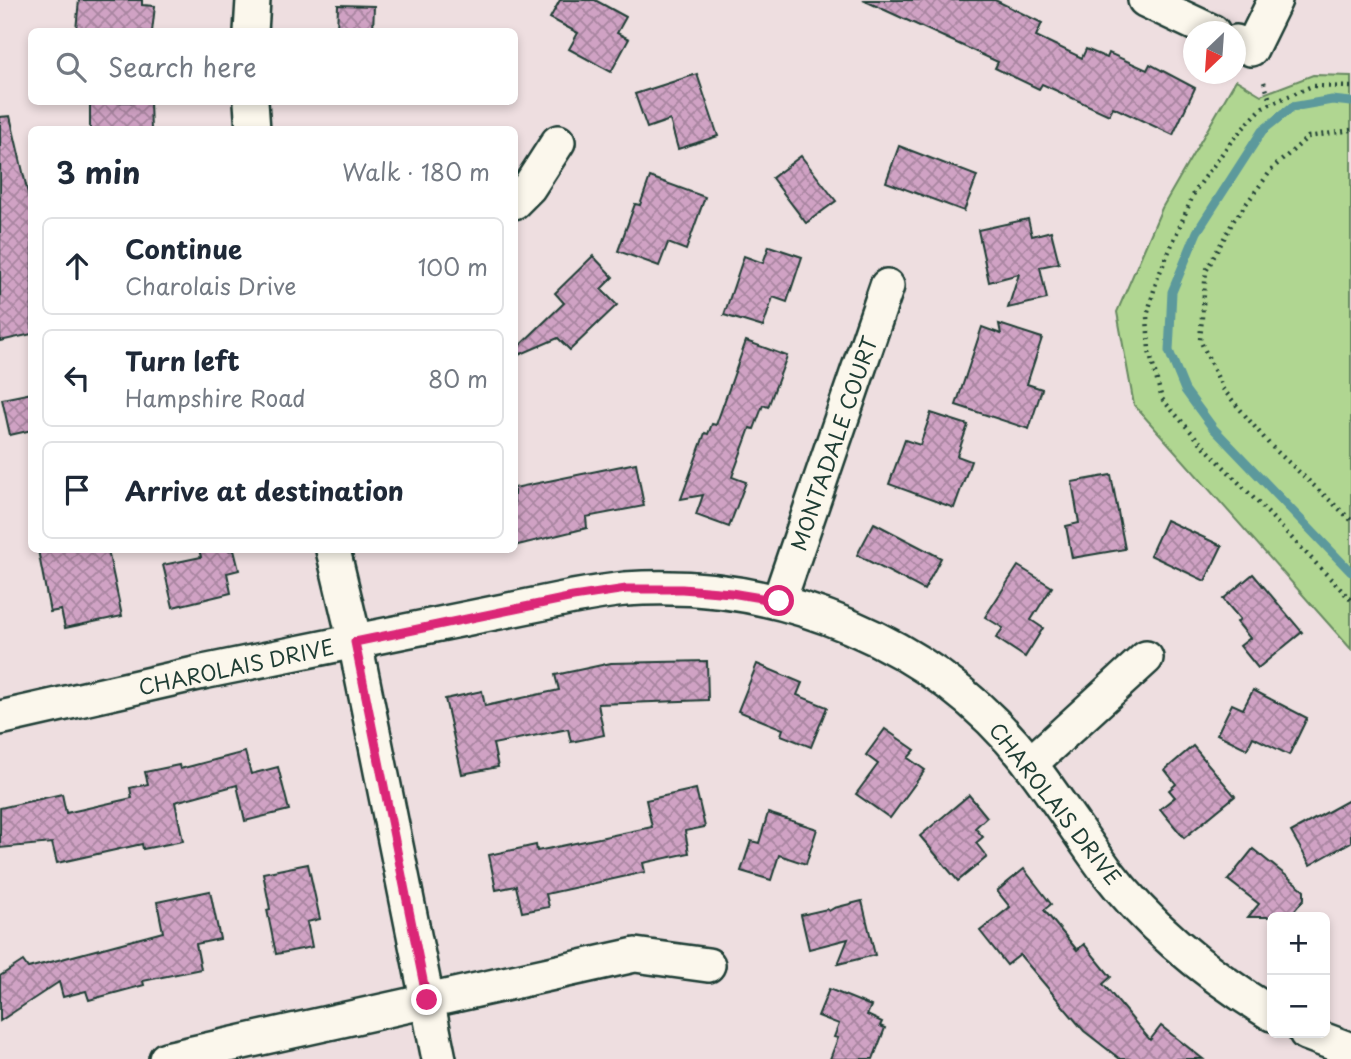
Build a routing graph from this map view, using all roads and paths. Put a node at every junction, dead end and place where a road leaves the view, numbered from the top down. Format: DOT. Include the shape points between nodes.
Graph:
graph roads {
  1 [pos="253,0"];
  2 [pos="1145,0"];
  3 [pos="1275,0"];
  4 [pos="1190,21"];
  5 [pos="251,28"];
  6 [pos="1246,42"];
  7 [pos="1264,82"];
  8 [pos="1351,87"];
  9 [pos="1271,103"];
  10 [pos="251,105"];
  11 [pos="253,126"];
  12 [pos="1351,130"];
  13 [pos="558,142"];
  14 [pos="518,198"];
  15 [pos="887,286"];
  16 [pos="1351,520"];
  17 [pos="334,553"];
  18 [pos="1351,600"];
  19 [pos="779,601"];
  20 [pos="355,642"];
  21 [pos="1146,658"];
  22 [pos="0,718"];
  23 [pos="1030,764"];
  24 [pos="708,965"];
  25 [pos="427,1000"];
  26 [pos="1267,1011"];
  27 [pos="1330,1036"];
  28 [pos="1348,1039"];
  29 [pos="166,1059"];
  30 [pos="439,1059"];
  1 -- 5 [label="street"];
  2 -- 4 [label="street"];
  3 -- 6 [label="street"];
  7 -- 9 [label="path"];
  8 -- 9 [label="path" via="1312,86"];
  9 -- 18 [label="path" via="1232,140 1195,191 1157,279 1147,316 1149,351 1162,399"];
  10 -- 11 [label="street"];
  12 -- 16 [label="path" via="1308,137 1273,168 1234,220 1206,271 1200,340 1223,389 1269,444"];
  13 -- 14 [label="street"];
  15 -- 19 [label="street, MONTADALE COURT"];
  17 -- 20 [label="street"];
  19 -- 20 [label="street, CHAROLAIS DRIVE" via="694,590 626,589"];
  19 -- 23 [label="street, CHAROLAIS DRIVE" via="872,635 915,660 987,714"];
  20 -- 22 [label="street, CHAROLAIS DRIVE"];
  20 -- 25 [label="street"];
  21 -- 23 [label="street"];
  23 -- 26 [label="street, CHAROLAIS DRIVE" via="1107,871 1150,919 1199,963"];
  24 -- 25 [label="street" via="635,955"];
  25 -- 29 [label="street"];
  25 -- 30 [label="street"];
  27 -- 28 [label="street"];
}
